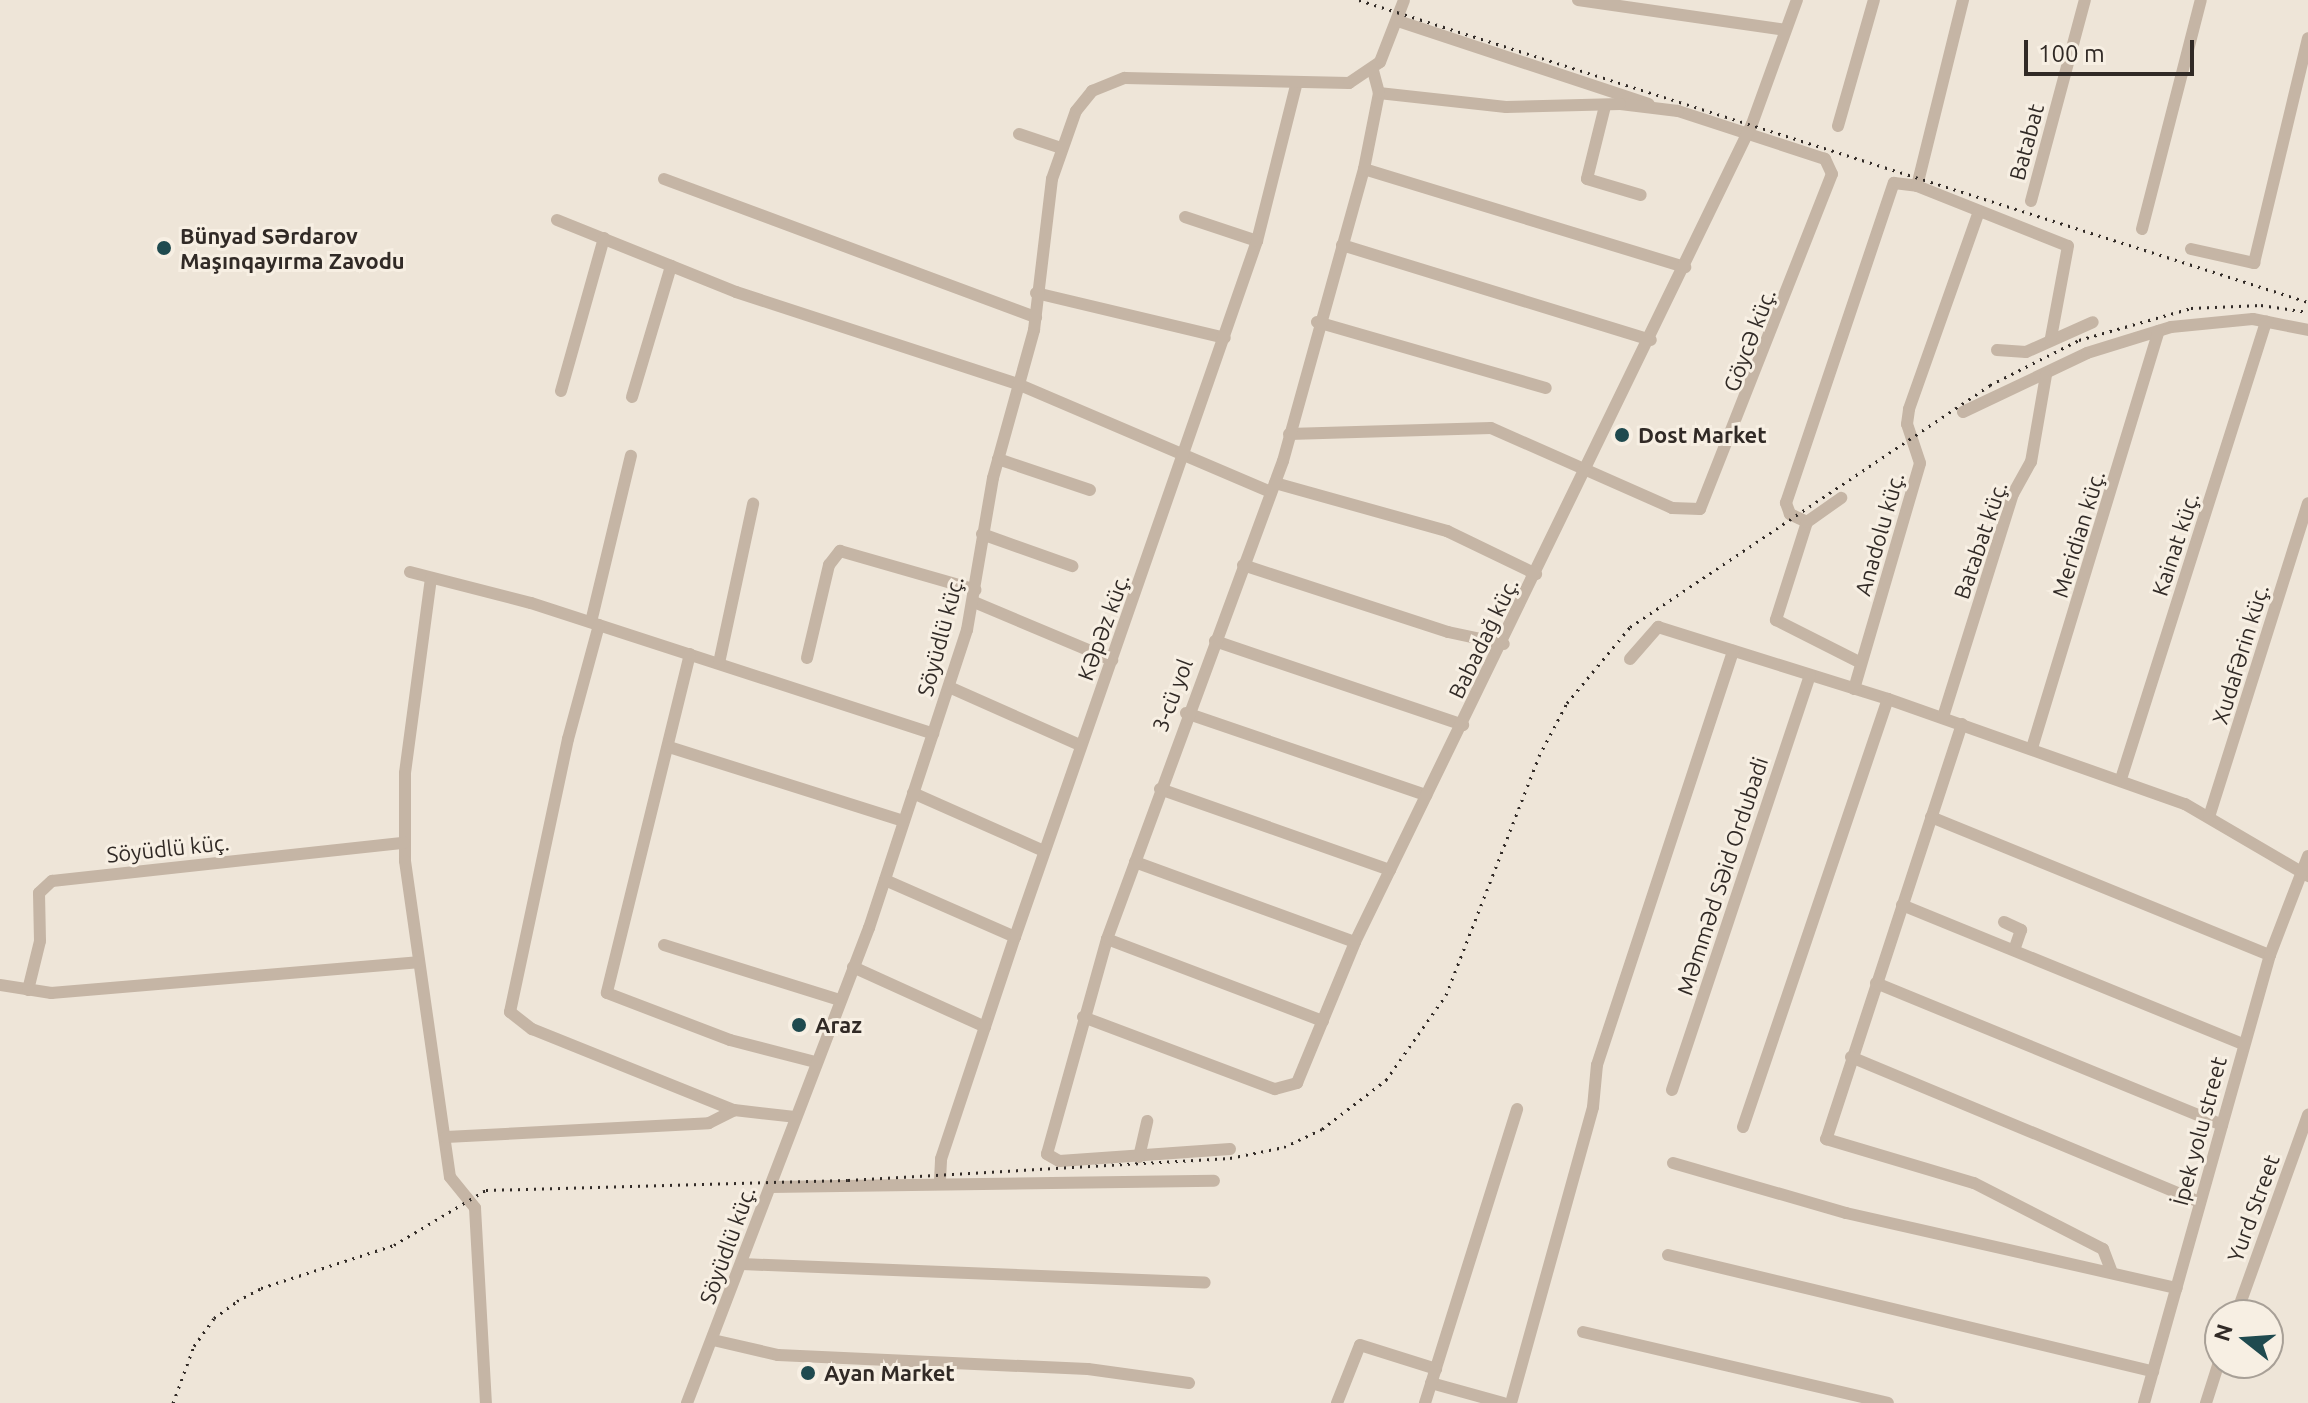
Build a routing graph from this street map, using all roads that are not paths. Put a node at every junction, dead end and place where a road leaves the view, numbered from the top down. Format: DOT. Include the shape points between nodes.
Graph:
graph roads {
  1 [pos="1404,0"];
  2 [pos="1578,0"];
  3 [pos="1797,0"];
  4 [pos="1874,0"];
  5 [pos="1963,0"];
  6 [pos="2085,0"];
  7 [pos="2201,0"];
  8 [pos="1398,21"];
  9 [pos="1785,30"];
  10 [pos="2308,38"];
  11 [pos="1373,71"];
  12 [pos="1296,86"];
  13 [pos="1379,93"];
  14 [pos="1605,106"];
  15 [pos="1659,108"];
  16 [pos="1838,126"];
  17 [pos="1747,131"];
  18 [pos="1019,134"];
  19 [pos="1061,148"];
  20 [pos="1364,169"];
  21 [pos="664,179"];
  22 [pos="1917,186"];
  23 [pos="1641,195"];
  24 [pos="2031,201"];
  25 [pos="1979,211"];
  26 [pos="1185,217"];
  27 [pos="557,220"];
  28 [pos="2142,229"];
  29 [pos="604,238"];
  30 [pos="1257,241"];
  31 [pos="1342,245"];
  32 [pos="2191,249"];
  33 [pos="671,266"];
  34 [pos="1685,267"];
  35 [pos="1036,293"];
  36 [pos="1036,317"];
  37 [pos="2266,321"];
  38 [pos="1317,322"];
  39 [pos="2093,322"];
  40 [pos="2308,330"];
  41 [pos="2159,331"];
  42 [pos="1225,338"];
  43 [pos="2051,338"];
  44 [pos="1651,340"];
  45 [pos="1997,350"];
  46 [pos="2046,375"];
  47 [pos="1020,385"];
  48 [pos="1546,388"];
  49 [pos="561,391"];
  50 [pos="632,397"];
  51 [pos="1963,412"];
  52 [pos="1289,434"];
  53 [pos="631,456"];
  54 [pos="1185,457"];
  55 [pos="998,459"];
  56 [pos="1589,469"];
  57 [pos="1273,488"];
  58 [pos="1090,490"];
  59 [pos="1841,498"];
  60 [pos="2308,503"];
  61 [pos="753,504"];
  62 [pos="1807,522"];
  63 [pos="982,534"];
  64 [pos="1243,565"];
  65 [pos="1072,566"];
  66 [pos="410,572"];
  67 [pos="1536,574"];
  68 [pos="431,578"];
  69 [pos="975,596"];
  70 [pos="595,624"];
  71 [pos="1215,641"];
  72 [pos="1504,644"];
  73 [pos="1733,651"];
  74 [pos="690,654"];
  75 [pos="807,658"];
  76 [pos="1630,659"];
  77 [pos="1112,660"];
  78 [pos="719,663"];
  79 [pos="1861,663"];
  80 [pos="1810,675"];
  81 [pos="949,687"];
  82 [pos="1854,689"];
  83 [pos="1888,699"];
  84 [pos="1186,713"];
  85 [pos="1943,717"];
  86 [pos="1962,724"];
  87 [pos="1463,725"];
  88 [pos="933,734"];
  89 [pos="1080,745"];
  90 [pos="669,747"];
  91 [pos="2032,748"];
  92 [pos="2121,779"];
  93 [pos="1160,789"];
  94 [pos="913,793"];
  95 [pos="1426,795"];
  96 [pos="1931,817"];
  97 [pos="2209,817"];
  98 [pos="903,821"];
  99 [pos="404,843"];
  100 [pos="1044,851"];
  101 [pos="2308,856"];
  102 [pos="1135,862"];
  103 [pos="1390,870"];
  104 [pos="2304,874"];
  105 [pos="885,880"];
  106 [pos="1902,905"];
  107 [pos="2004,922"];
  108 [pos="1015,937"];
  109 [pos="1107,939"];
  110 [pos="1355,942"];
  111 [pos="664,945"];
  112 [pos="2014,950"];
  113 [pos="2270,955"];
  114 [pos="418,962"];
  115 [pos="853,967"];
  116 [pos="1876,983"];
  117 [pos="0,985"];
  118 [pos="28,990"];
  119 [pos="840,1000"];
  120 [pos="1083,1017"];
  121 [pos="1323,1021"];
  122 [pos="985,1027"];
  123 [pos="2243,1044"];
  124 [pos="1851,1057"];
  125 [pos="815,1062"];
  126 [pos="1672,1090"];
  127 [pos="1517,1109"];
  128 [pos="734,1110"];
  129 [pos="2308,1115"];
  130 [pos="795,1117"];
  131 [pos="1147,1121"];
  132 [pos="2222,1125"];
  133 [pos="1743,1127"];
  134 [pos="446,1137"];
  135 [pos="1230,1149"];
  136 [pos="1139,1157"];
  137 [pos="1673,1163"];
  138 [pos="940,1180"];
  139 [pos="1214,1181"];
  140 [pos="770,1187"];
  141 [pos="2200,1202"];
  142 [pos="1668,1255"];
  143 [pos="742,1264"];
  144 [pos="2111,1270"];
  145 [pos="1205,1283"];
  146 [pos="2177,1288"];
  147 [pos="2242,1299"];
  148 [pos="1583,1332"];
  149 [pos="713,1340"];
  150 [pos="1436,1369"];
  151 [pos="2153,1371"];
  152 [pos="2214,1379"];
  153 [pos="1189,1383"];
  154 [pos="1431,1383"];
  155 [pos="1465,1398"];
  156 [pos="486,1403"];
  157 [pos="687,1403"];
  158 [pos="1337,1403"];
  159 [pos="1425,1403"];
  160 [pos="1503,1403"];
  161 [pos="1511,1403"];
  162 [pos="1888,1403"];
  163 [pos="2144,1403"];
  164 [pos="2206,1403"];
  1 -- 8 [label="street"];
  2 -- 9 [label="street"];
  3 -- 9 [label="street, Babadağ küç."];
  4 -- 16 [label="street"];
  5 -- 22 [label="street"];
  6 -- 24 [label="street, Batabat"];
  7 -- 28 [label="street"];
  8 -- 11 [label="street"];
  8 -- 15 [label="street" via="1616,89"];
  9 -- 17 [label="street, Babadağ küç."];
  10 -- 32 [label="street" via="2254,263"];
  11 -- 12 [label="street, Söyüdlü küç." via="1338,86"];
  11 -- 13 [label="street, 3-cü yol"];
  12 -- 19 [label="street, Söyüdlü küç." via="1113,81 1083,100"];
  12 -- 30 [label="street, Kəpəz küç."];
  13 -- 14 [label="street" via="1506,107"];
  13 -- 20 [label="street, 3-cü yol"];
  14 -- 15 [label="street"];
  14 -- 23 [label="street" via="1587,179"];
  15 -- 17 [label="street"];
  17 -- 34 [label="street, Babadağ küç."];
  17 -- 56 [label="street, Göycə küç." via="1825,159 1830,184 1708,500 1700,509 1681,511"];
  18 -- 19 [label="street"];
  19 -- 35 [label="street, Söyüdlü küç."];
  20 -- 31 [label="street, 3-cü yol"];
  20 -- 34 [label="street"];
  21 -- 36 [label="street"];
  22 -- 25 [label="street"];
  22 -- 62 [label="street" via="1894,183 1786,503 1790,514"];
  25 -- 43 [label="street" via="2068,246"];
  25 -- 79 [label="street, Anadolu küç." via="1909,409 1907,424 1920,463"];
  26 -- 30 [label="street"];
  27 -- 29 [label="street"];
  29 -- 33 [label="street"];
  29 -- 49 [label="street"];
  30 -- 42 [label="street, Kəpəz küç."];
  31 -- 38 [label="street, 3-cü yol"];
  31 -- 44 [label="street"];
  33 -- 47 [label="street"];
  33 -- 50 [label="street"];
  34 -- 44 [label="street, Babadağ küç."];
  35 -- 36 [label="street, Söyüdlü küç."];
  35 -- 42 [label="street"];
  36 -- 47 [label="street, Söyüdlü küç."];
  37 -- 40 [label="street"];
  37 -- 41 [label="street"];
  37 -- 92 [label="street, Kainat küç."];
  38 -- 48 [label="street"];
  38 -- 52 [label="street, 3-cü yol"];
  39 -- 43 [label="street"];
  41 -- 46 [label="street" via="2087,353"];
  41 -- 91 [label="street, Meridian küç."];
  42 -- 54 [label="street, Kəpəz küç."];
  43 -- 45 [label="street" via="2026,352"];
  44 -- 56 [label="street, Babadağ küç."];
  46 -- 51 [label="street"];
  46 -- 85 [label="street, Batabat küç." via="2031,462 2013,494"];
  47 -- 54 [label="street"];
  47 -- 55 [label="street, Söyüdlü küç."];
  52 -- 56 [label="street, Göycə küç." via="1491,428"];
  52 -- 57 [label="street, 3-cü yol"];
  53 -- 70 [label="street"];
  54 -- 57 [label="street"];
  54 -- 77 [label="street, Kəpəz küç."];
  55 -- 58 [label="street"];
  55 -- 63 [label="street, Söyüdlü küç."];
  56 -- 67 [label="street, Babadağ küç."];
  57 -- 64 [label="street, 3-cü yol"];
  57 -- 67 [label="street" via="1447,531"];
  59 -- 62 [label="street"];
  60 -- 97 [label="street, Xudafərin küç."];
  61 -- 78 [label="street"];
  62 -- 79 [label="street" via="1776,620"];
  63 -- 65 [label="street"];
  63 -- 69 [label="street, Söyüdlü küç."];
  64 -- 71 [label="street, 3-cü yol"];
  64 -- 72 [label="street" via="1448,632"];
  66 -- 68 [label="street"];
  67 -- 72 [label="street, Babadağ küç."];
  68 -- 70 [label="street"];
  68 -- 99 [label="street" via="405,773"];
  69 -- 75 [label="street" via="840,551 829,565"];
  69 -- 77 [label="street"];
  69 -- 81 [label="street, Söyüdlü küç."];
  70 -- 74 [label="street"];
  70 -- 128 [label="street" via="510,1012 532,1029"];
  71 -- 84 [label="street, 3-cü yol"];
  71 -- 87 [label="street"];
  72 -- 87 [label="street, Babadağ küç."];
  73 -- 76 [label="street" via="1658,627"];
  73 -- 80 [label="street"];
  73 -- 161 [label="street" via="1597,1065 1593,1107"];
  74 -- 78 [label="street"];
  74 -- 90 [label="street"];
  77 -- 89 [label="street, Kəpəz küç."];
  78 -- 88 [label="street"];
  79 -- 82 [label="street, Anadolu küç."];
  80 -- 82 [label="street"];
  80 -- 126 [label="street, Məmməd Səid Ordubadi"];
  81 -- 88 [label="street, Söyüdlü küç."];
  81 -- 89 [label="street"];
  82 -- 83 [label="street"];
  83 -- 85 [label="street"];
  83 -- 133 [label="street"];
  84 -- 93 [label="street, 3-cü yol"];
  84 -- 95 [label="street"];
  85 -- 86 [label="street"];
  86 -- 91 [label="street"];
  86 -- 96 [label="street"];
  87 -- 95 [label="street, Babadağ küç."];
  88 -- 94 [label="street, Söyüdlü küç."];
  89 -- 100 [label="street, Kəpəz küç."];
  90 -- 98 [label="street"];
  90 -- 125 [label="street" via="607,993 730,1040"];
  91 -- 92 [label="street"];
  92 -- 97 [label="street"];
  93 -- 102 [label="street, 3-cü yol"];
  93 -- 103 [label="street"];
  94 -- 98 [label="street, Söyüdlü küç."];
  94 -- 100 [label="street"];
  95 -- 103 [label="street, Babadağ küç."];
  96 -- 106 [label="street"];
  96 -- 113 [label="street"];
  97 -- 104 [label="street"];
  98 -- 105 [label="street, Söyüdlü küç."];
  99 -- 114 [label="street"];
  99 -- 118 [label="street, Söyüdlü küç." via="52,881 39,893 40,941"];
  100 -- 108 [label="street, Kəpəz küç."];
  101 -- 104 [label="street, İpek yolu street"];
  102 -- 109 [label="street, 3-cü yol"];
  102 -- 110 [label="street"];
  103 -- 110 [label="street, Babadağ küç."];
  104 -- 113 [label="street, İpek yolu street"];
  105 -- 108 [label="street"];
  105 -- 115 [label="street, Söyüdlü küç."];
  106 -- 112 [label="street"];
  106 -- 116 [label="street"];
  107 -- 112 [label="street" via="2021,930"];
  108 -- 122 [label="street, Kəpəz küç."];
  109 -- 120 [label="street, 3-cü yol"];
  109 -- 121 [label="street"];
  110 -- 121 [label="street, Babadağ küç."];
  111 -- 119 [label="street"];
  112 -- 123 [label="street"];
  113 -- 123 [label="street, İpek yolu street"];
  114 -- 118 [label="street"];
  114 -- 134 [label="street"];
  115 -- 119 [label="street, Söyüdlü küç."];
  115 -- 122 [label="street"];
  116 -- 124 [label="street"];
  116 -- 132 [label="street"];
  117 -- 118 [label="street"];
  119 -- 125 [label="street, Söyüdlü küç."];
  120 -- 121 [label="street, Babadağ küç." via="1287,1090 1297,1083"];
  120 -- 136 [label="street, 3-cü yol" via="1048,1157"];
  122 -- 138 [label="street, Kəpəz küç."];
  123 -- 132 [label="street, İpek yolu street"];
  124 -- 141 [label="street"];
  124 -- 144 [label="street" via="1829,1143 1974,1183 2103,1249"];
  125 -- 130 [label="street, Söyüdlü küç."];
  127 -- 150 [label="street"];
  128 -- 130 [label="street"];
  128 -- 134 [label="street" via="709,1123"];
  129 -- 147 [label="street, Yurd Street"];
  130 -- 140 [label="street, Söyüdlü küç."];
  131 -- 136 [label="street"];
  132 -- 141 [label="street, İpek yolu street"];
  134 -- 156 [label="street" via="452,1184 475,1208"];
  135 -- 136 [label="street, 3-cü yol"];
  137 -- 144 [label="street" via="1846,1213"];
  138 -- 139 [label="street"];
  138 -- 140 [label="street"];
  140 -- 143 [label="street, Söyüdlü küç."];
  141 -- 146 [label="street, İpek yolu street"];
  142 -- 151 [label="street"];
  143 -- 145 [label="street"];
  143 -- 149 [label="street, Söyüdlü küç."];
  144 -- 146 [label="street"];
  146 -- 151 [label="street, İpek yolu street"];
  148 -- 162 [label="street"];
  149 -- 153 [label="street" via="778,1355 1088,1369"];
  149 -- 157 [label="street, Söyüdlü küç."];
  150 -- 154 [label="street"];
  150 -- 158 [label="street" via="1360,1345"];
  151 -- 163 [label="street, İpek yolu street"];
  152 -- 164 [label="street"];
  154 -- 155 [label="street"];
  154 -- 159 [label="street"];
  155 -- 160 [label="street"];
}
